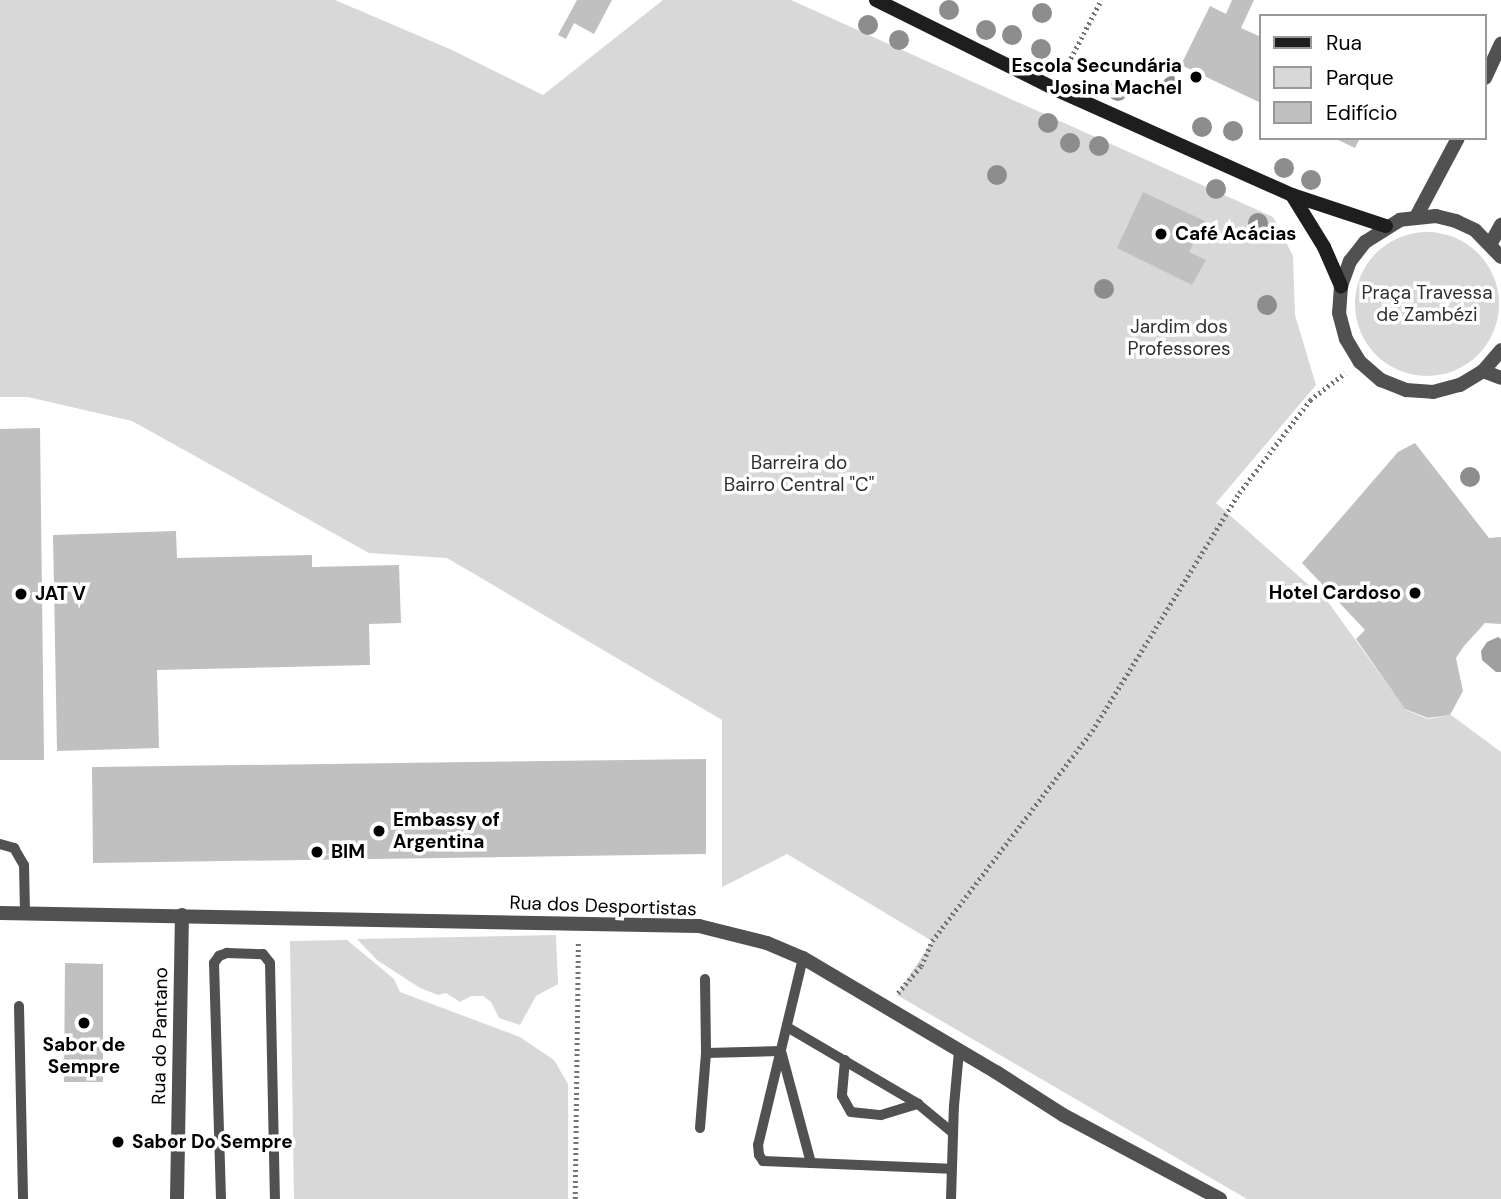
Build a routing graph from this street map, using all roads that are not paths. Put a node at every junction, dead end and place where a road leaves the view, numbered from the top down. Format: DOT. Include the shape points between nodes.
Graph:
graph roads {
  1 [pos="876,0"];
  2 [pos="1501,43"];
  3 [pos="1487,74"];
  4 [pos="1457,140"];
  5 [pos="1292,195"];
  6 [pos="1416,217"];
  7 [pos="1501,225"];
  8 [pos="1386,226"];
  9 [pos="1491,243"];
  10 [pos="1501,257"];
  11 [pos="1341,286"];
  12 [pos="1501,350"];
  13 [pos="1483,371"];
  14 [pos="1501,378"];
  15 [pos="0,844"];
  16 [pos="0,913"];
  17 [pos="25,914"];
  18 [pos="182,915"];
  19 [pos="803,958"];
  20 [pos="705,979"];
  21 [pos="19,1006"];
  22 [pos="787,1027"];
  23 [pos="781,1051"];
  24 [pos="959,1051"];
  25 [pos="706,1053"];
  26 [pos="845,1060"];
  27 [pos="918,1104"];
  28 [pos="700,1128"];
  29 [pos="953,1133"];
  30 [pos="811,1163"];
  31 [pos="950,1169"];
  32 [pos="1214,1197"];
  33 [pos="23,1199"];
  34 [pos="177,1199"];
  35 [pos="221,1199"];
  36 [pos="275,1199"];
  37 [pos="951,1199"];
  1 -- 5 [label="main road" via="1055,89"];
  2 -- 3 [label="street"];
  4 -- 6 [label="street"];
  5 -- 8 [label="main road"];
  5 -- 11 [label="main road" via="1324,247"];
  6 -- 8 [label="street"];
  6 -- 9 [label="street" via="1456,221"];
  7 -- 9 [label="street"];
  8 -- 11 [label="street" via="1350,261"];
  9 -- 10 [label="street"];
  11 -- 13 [label="street" via="1339,313 1346,339 1360,362 1381,380 1406,390 1433,392 1460,385"];
  12 -- 13 [label="street"];
  13 -- 14 [label="street"];
  15 -- 17 [label="lane" via="14,848 24,865"];
  16 -- 17 [label="street, Rua dos Desportistas"];
  17 -- 18 [label="street, Rua dos Desportistas"];
  18 -- 19 [label="street, Rua dos Desportistas" via="699,926 767,943"];
  18 -- 34 [label="street, Rua do Pantano"];
  19 -- 22 [label="lane"];
  19 -- 24 [label="street, Rua dos Desportistas"];
  20 -- 25 [label="lane"];
  21 -- 33 [label="lane"];
  22 -- 23 [label="lane"];
  22 -- 26 [label="lane"];
  23 -- 25 [label="lane"];
  23 -- 30 [label="lane"];
  23 -- 30 [label="lane" via="759,1155 764,1161"];
  24 -- 29 [label="lane"];
  24 -- 32 [label="street, Rua dos Desportistas" via="1063,1115"];
  25 -- 28 [label="lane"];
  26 -- 27 [label="lane"];
  26 -- 27 [label="lane" via="842,1096 851,1112 881,1115"];
  27 -- 29 [label="lane"];
  29 -- 31 [label="lane"];
  30 -- 31 [label="lane"];
  31 -- 37 [label="lane"];
  35 -- 36 [label="lane" via="214,962 227,953 263,954 270,963"];
}
